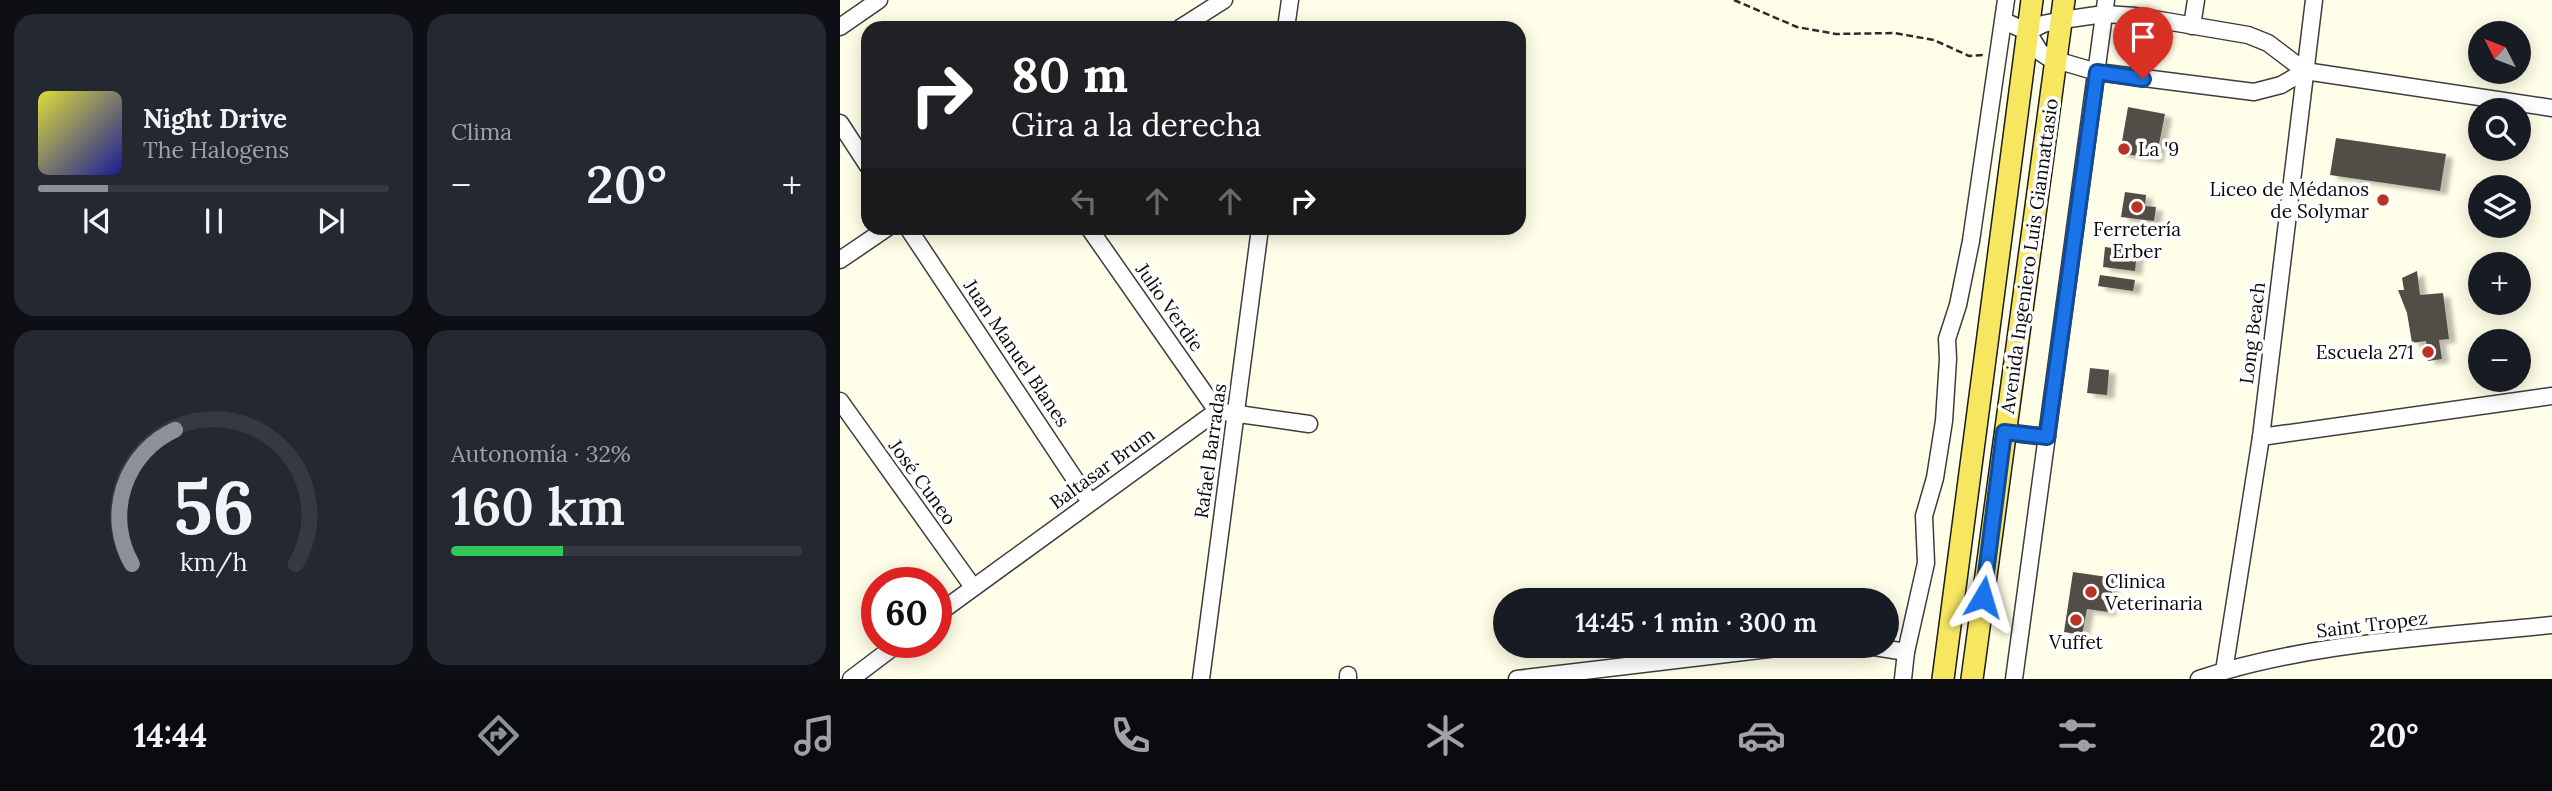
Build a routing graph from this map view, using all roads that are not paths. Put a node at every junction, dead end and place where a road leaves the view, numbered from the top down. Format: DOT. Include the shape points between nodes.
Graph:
graph roads {
  1 [pos="879,0"];
  2 [pos="1224,0"];
  3 [pos="1290,0"];
  4 [pos="2006,0"];
  5 [pos="2032,0"];
  6 [pos="2141,0"];
  7 [pos="2196,0"];
  8 [pos="2314,0"];
  9 [pos="2105,7"];
  10 [pos="2063,10"];
  11 [pos="2136,16"];
  12 [pos="1191,21"];
  13 [pos="1287,21"];
  14 [pos="2004,21"];
  15 [pos="2192,26"];
  16 [pos="840,27"];
  17 [pos="2028,32"];
  18 [pos="2057,62"];
  19 [pos="2305,71"];
  20 [pos="2097,72"];
  21 [pos="2552,108"];
  22 [pos="840,123"];
  23 [pos="861,155"];
  24 [pos="877,235"];
  25 [pos="913,235"];
  26 [pos="1094,235"];
  27 [pos="1259,235"];
  28 [pos="840,260"];
  29 [pos="2552,396"];
  30 [pos="840,401"];
  31 [pos="1217,411"];
  32 [pos="1237,412"];
  33 [pos="1308,424"];
  34 [pos="2004,432"];
  35 [pos="2047,437"];
  36 [pos="2261,437"];
  37 [pos="1090,502"];
  38 [pos="973,587"];
  39 [pos="952,603"];
  40 [pos="2552,625"];
  41 [pos="1899,651"];
  42 [pos="1906,652"];
  43 [pos="879,658"];
  44 [pos="1695,658"];
  45 [pos="2224,671"];
  46 [pos="851,679"];
  47 [pos="1200,679"];
  48 [pos="1517,679"];
  49 [pos="1903,679"];
  50 [pos="1943,679"];
  51 [pos="1972,679"];
  52 [pos="2014,679"];
  53 [pos="2199,679"];
  1 -- 16 [label="street"];
  2 -- 12 [label="street"];
  3 -- 13 [label="street"];
  4 -- 14 [label="street"];
  5 -- 17 [label="main road, Avenida Ingeniero Luis Giannattasio"];
  6 -- 11 [label="street"];
  7 -- 15 [label="street"];
  8 -- 19 [label="street, Long Beach"];
  9 -- 10 [label="street"];
  9 -- 11 [label="street"];
  9 -- 20 [label="street"];
  10 -- 17 [label="street"];
  10 -- 18 [label="main road, Avenida Ingeniero Luis Giannattasio"];
  11 -- 15 [label="street"];
  14 -- 17 [label="street"];
  14 -- 42 [label="street" via="1971,241 1947,339 1944,421 1924,516 1926,563"];
  15 -- 19 [label="street" via="2248,35 2268,43"];
  17 -- 18 [label="street" via="2040,52"];
  17 -- 50 [label="main road, Avenida Ingeniero Luis Giannattasio"];
  18 -- 20 [label="street"];
  18 -- 34 [label="main road, Avenida Ingeniero Luis Giannattasio"];
  19 -- 20 [label="street" via="2281,85 2253,92"];
  19 -- 21 [label="street"];
  19 -- 36 [label="street, Long Beach"];
  20 -- 35 [label="street"];
  22 -- 23 [label="street"];
  24 -- 28 [label="street"];
  25 -- 37 [label="street, Juan Manuel Blanes"];
  26 -- 31 [label="street, Julio Verdie"];
  27 -- 32 [label="street, Rafael Barradas"];
  29 -- 36 [label="street"];
  30 -- 38 [label="street, José Cuneo"];
  31 -- 32 [label="street"];
  31 -- 37 [label="street, Baltasar Brum"];
  32 -- 33 [label="street"];
  32 -- 47 [label="street, Rafael Barradas"];
  34 -- 35 [label="street"];
  34 -- 51 [label="main road, Avenida Ingeniero Luis Giannattasio"];
  35 -- 52 [label="street"];
  36 -- 45 [label="street, Long Beach"];
  37 -- 38 [label="street, Baltasar Brum"];
  38 -- 39 [label="street, Baltasar Brum"];
  40 -- 45 [label="street, Saint Tropez" via="2346,646"];
  41 -- 42 [label="street"];
  42 -- 49 [label="street"];
  43 -- 46 [label="street"];
  44 -- 48 [label="street"];
  45 -- 53 [label="street, Saint Tropez"];
}
